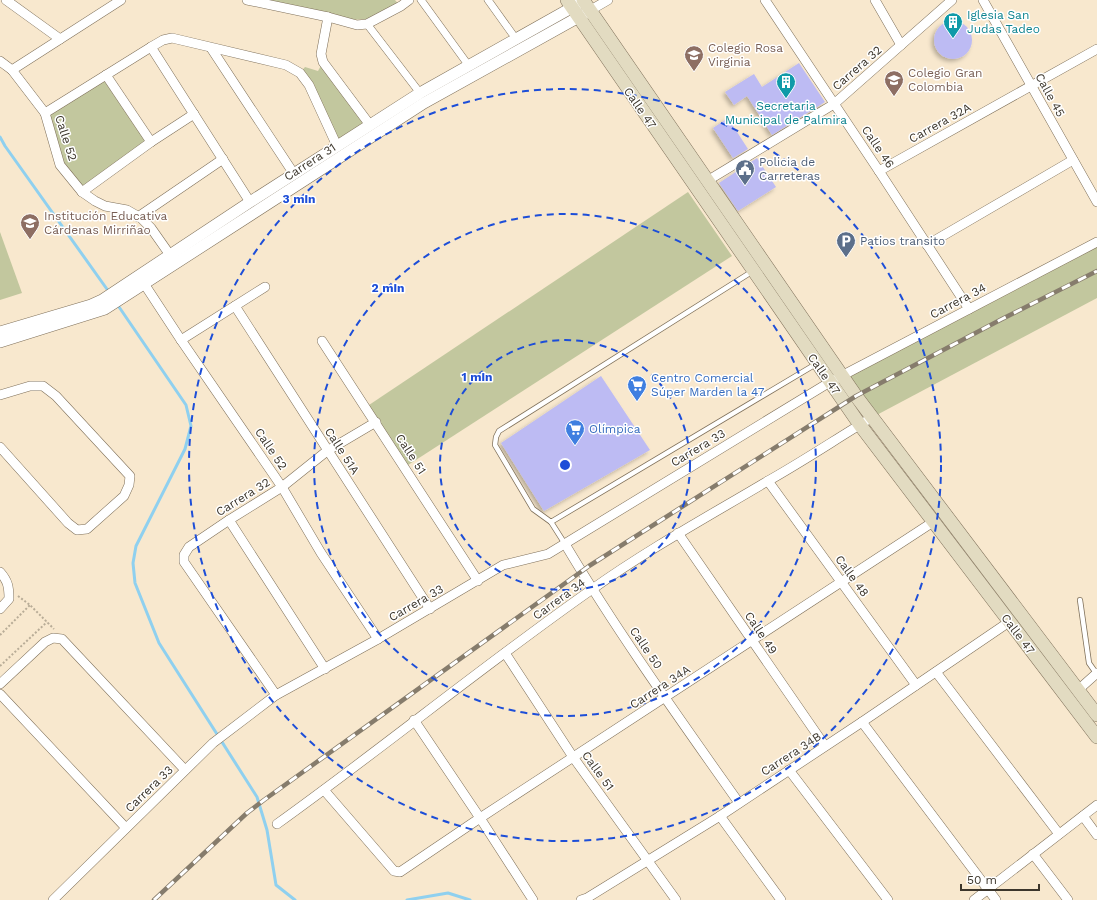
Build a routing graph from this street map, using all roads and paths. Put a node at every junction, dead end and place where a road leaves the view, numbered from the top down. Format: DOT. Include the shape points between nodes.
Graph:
graph roads {
  1 [pos="121,0"];
  2 [pos="247,0"];
  3 [pos="409,0"];
  4 [pos="421,0"];
  5 [pos="488,0"];
  6 [pos="608,0"];
  7 [pos="765,0"];
  8 [pos="874,0"];
  9 [pos="952,0"];
  10 [pos="983,0"];
  11 [pos="11,1"];
  12 [pos="580,5"];
  13 [pos="328,17"];
  14 [pos="367,24"];
  15 [pos="60,39"];
  16 [pos="516,40"];
  17 [pos="901,45"];
  18 [pos="150,46"];
  19 [pos="211,48"];
  20 [pos="1097,49"];
  21 [pos="0,61"];
  22 [pos="477,65"];
  23 [pos="12,70"];
  24 [pos="106,74"];
  25 [pos="1031,86"];
  26 [pos="420,94"];
  27 [pos="834,104"];
  28 [pos="45,113"];
  29 [pos="194,114"];
  30 [pos="370,125"];
  31 [pos="151,142"];
  32 [pos="337,146"];
  33 [pos="223,159"];
  34 [pos="1073,160"];
  35 [pos="879,171"];
  36 [pos="294,174"];
  37 [pos="707,181"];
  38 [pos="82,192"];
  39 [pos="250,202"];
  40 [pos="1097,202"];
  41 [pos="138,217"];
  42 [pos="1097,242"];
  43 [pos="928,245"];
  44 [pos="170,255"];
  45 [pos="753,271"];
  46 [pos="142,280"];
  47 [pos="265,287"];
  48 [pos="106,303"];
  49 [pos="235,306"];
  50 [pos="969,309"];
  51 [pos="0,332"];
  52 [pos="181,340"];
  53 [pos="322,340"];
  54 [pos="0,342"];
  55 [pos="817,364"];
  56 [pos="842,376"];
  57 [pos="830,382"];
  58 [pos="0,395"];
  59 [pos="871,418"];
  60 [pos="376,422"];
  61 [pos="860,425"];
  62 [pos="0,447"];
  63 [pos="327,451"];
  64 [pos="768,481"];
  65 [pos="282,487"];
  66 [pos="229,520"];
  67 [pos="551,522"];
  68 [pos="933,522"];
  69 [pos="678,533"];
  70 [pos="565,544"];
  71 [pos="0,572"];
  72 [pos="478,581"];
  73 [pos="842,582"];
  74 [pos="9,589"];
  75 [pos="592,589"];
  76 [pos="1080,600"];
  77 [pos="30,605"];
  78 [pos="0,609"];
  79 [pos="430,609"];
  80 [pos="1009,622"];
  81 [pos="0,635"];
  82 [pos="378,639"];
  83 [pos="752,641"];
  84 [pos="505,653"];
  85 [pos="0,666"];
  86 [pos="325,669"];
  87 [pos="936,672"];
  88 [pos="1097,673"];
  89 [pos="0,684"];
  90 [pos="916,685"];
  91 [pos="1078,690"];
  92 [pos="0,694"];
  93 [pos="276,695"];
  94 [pos="665,698"];
  95 [pos="1097,715"];
  96 [pos="414,720"];
  97 [pos="862,722"];
  98 [pos="1097,737"];
  99 [pos="825,746"];
  100 [pos="573,757"];
  101 [pos="185,770"];
  102 [pos="789,770"];
  103 [pos="324,790"];
  104 [pos="739,803"];
  105 [pos="1097,805"];
  106 [pos="720,816"];
  107 [pos="1083,816"];
  108 [pos="480,818"];
  109 [pos="277,824"];
  110 [pos="126,828"];
  111 [pos="1059,834"];
  112 [pos="1097,835"];
  113 [pos="1033,854"];
  114 [pos="648,860"];
  115 [pos="988,889"];
  116 [pos="53,900"];
  117 [pos="533,900"];
  118 [pos="581,900"];
  119 [pos="676,900"];
  120 [pos="781,900"];
  121 [pos="888,900"];
  122 [pos="974,900"];
  123 [pos="996,900"];
  124 [pos="1068,900"];
  1 -- 15 [label="street"];
  2 -- 13 [label="street"];
  3 -- 14 [label="street"];
  4 -- 22 [label="street"];
  5 -- 16 [label="street"];
  6 -- 12 [label="street, Carrera 31"];
  7 -- 27 [label="street, Calle 46"];
  8 -- 17 [label="street"];
  9 -- 17 [label="street, Carrera 32"];
  10 -- 25 [label="street, Calle 45"];
  11 -- 15 [label="street"];
  12 -- 16 [label="street, Carrera 31"];
  12 -- 22 [label="street, Carrera 31"];
  12 -- 37 [label="main road, Calle 47"];
  12 -- 45 [label="main road, Calle 47"];
  13 -- 14 [label="street" via="357,25"];
  13 -- 30 [label="street" via="321,54 323,62"];
  14 -- 26 [label="street"];
  15 -- 23 [label="street"];
  16 -- 22 [label="street, Carrera 31"];
  17 -- 27 [label="street, Carrera 32"];
  18 -- 19 [label="street" via="172,38"];
  18 -- 24 [label="street"];
  18 -- 29 [label="street"];
  19 -- 32 [label="street" via="286,65 300,73 309,85"];
  19 -- 36 [label="street"];
  20 -- 25 [label="street, Carrera 32A"];
  21 -- 23 [label="street, Calle 52"];
  22 -- 26 [label="street, Carrera 31"];
  22 -- 46 [label="street, Carrera 31" via="424,103"];
  23 -- 28 [label="street, Calle 52"];
  24 -- 28 [label="street"];
  24 -- 31 [label="street"];
  25 -- 34 [label="street, Calle 45"];
  25 -- 35 [label="street, Carrera 32A"];
  26 -- 30 [label="street, Carrera 31"];
  27 -- 35 [label="street, Calle 46"];
  27 -- 37 [label="street, Carrera 32"];
  28 -- 38 [label="street, Calle 52" via="60,165"];
  29 -- 31 [label="street"];
  29 -- 33 [label="street"];
  30 -- 32 [label="street, Carrera 31"];
  31 -- 38 [label="street"];
  32 -- 36 [label="street, Carrera 31"];
  33 -- 39 [label="street"];
  33 -- 41 [label="street"];
  34 -- 40 [label="street, Calle 45"];
  34 -- 43 [label="street"];
  35 -- 43 [label="street, Calle 46"];
  36 -- 39 [label="street, Carrera 31"];
  37 -- 56 [label="main road, Calle 47"];
  38 -- 41 [label="street, Calle 52" via="105,206 127,210"];
  39 -- 44 [label="street, Carrera 31"];
  41 -- 44 [label="street, Calle 52" via="151,228"];
  42 -- 50 [label="street, Carrera 34"];
  43 -- 50 [label="street, Calle 46"];
  44 -- 46 [label="street, Carrera 31"];
  45 -- 55 [label="main road, Calle 47"];
  45 -- 67 [label="lane" via="499,431 495,445 533,509"];
  46 -- 48 [label="street, Carrera 31"];
  46 -- 52 [label="street, Calle 52"];
  47 -- 49 [label="street"];
  48 -- 51 [label="street, Carrera 31" via="91,305"];
  48 -- 54 [label="street, Carrera 31" via="105,310"];
  49 -- 52 [label="street"];
  49 -- 63 [label="street, Calle 51A"];
  50 -- 56 [label="street, Carrera 34"];
  52 -- 65 [label="street, Calle 52"];
  53 -- 60 [label="street, Calle 51"];
  55 -- 57 [label="main road, Calle 47"];
  55 -- 67 [label="lane"];
  56 -- 57 [label="street, Carrera 34"];
  56 -- 59 [label="main road, Calle 47"];
  57 -- 61 [label="main road, Calle 47"];
  57 -- 70 [label="street, Carrera 33"];
  58 -- 62 [label="street" via="30,386 43,386 56,396 130,476 129,485 124,496 87,529 77,530"];
  59 -- 61 [label="street, Carrera 34"];
  59 -- 91 [label="main road, Calle 47"];
  60 -- 63 [label="street, Carrera 32"];
  60 -- 72 [label="street, Calle 51"];
  61 -- 64 [label="street, Carrera 34"];
  61 -- 68 [label="main road, Calle 47"];
  63 -- 65 [label="street, Carrera 32"];
  63 -- 79 [label="street, Calle 51A"];
  64 -- 69 [label="street, Carrera 34"];
  64 -- 73 [label="street, Calle 48"];
  65 -- 66 [label="street, Carrera 32"];
  65 -- 82 [label="street, Calle 52" via="321,553"];
  66 -- 86 [label="street"];
  66 -- 93 [label="street, Carrera 32" via="189,548 184,555 184,562"];
  67 -- 70 [label="lane"];
  68 -- 73 [label="street, Carrera 34A"];
  68 -- 80 [label="main road, Calle 47"];
  69 -- 75 [label="street, Carrera 34"];
  69 -- 83 [label="street, Calle 49"];
  70 -- 72 [label="street, Carrera 33" via="548,554 503,565"];
  70 -- 75 [label="street, Calle 50"];
  71 -- 74 [label="street" via="7,580"];
  72 -- 79 [label="street, Carrera 33"];
  73 -- 83 [label="street, Carrera 34A"];
  73 -- 90 [label="street, Calle 48"];
  74 -- 77 [label="path"];
  74 -- 78 [label="street" via="9,599"];
  75 -- 84 [label="street, Carrera 34"];
  75 -- 94 [label="street, Calle 50"];
  76 -- 88 [label="lane" via="1089,663"];
  77 -- 81 [label="path"];
  77 -- 85 [label="path" via="47,621"];
  79 -- 82 [label="street, Carrera 33"];
  80 -- 87 [label="street, Carrera 34B"];
  80 -- 98 [label="main road, Calle 47"];
  82 -- 86 [label="street, Carrera 33"];
  83 -- 94 [label="street, Carrera 34A"];
  83 -- 99 [label="street, Calle 49"];
  84 -- 96 [label="street, Carrera 34"];
  84 -- 100 [label="street, Calle 51"];
  86 -- 93 [label="street, Carrera 33"];
  87 -- 90 [label="street, Carrera 34B"];
  87 -- 111 [label="street"];
  88 -- 91 [label="street"];
  89 -- 101 [label="street" via="45,642 53,638 62,639"];
  90 -- 97 [label="street, Carrera 34B"];
  91 -- 95 [label="main road, Calle 47"];
  92 -- 110 [label="street"];
  93 -- 101 [label="street, Carrera 33" via="213,743"];
  94 -- 100 [label="street, Carrera 34A"];
  94 -- 104 [label="street, Calle 50"];
  96 -- 103 [label="street, Carrera 34"];
  96 -- 108 [label="street"];
  97 -- 99 [label="street, Carrera 34B"];
  97 -- 115 [label="street"];
  99 -- 102 [label="street, Carrera 34B"];
  100 -- 108 [label="street, Carrera 34A"];
  100 -- 114 [label="street, Calle 51"];
  101 -- 110 [label="street, Carrera 33"];
  102 -- 104 [label="street, Carrera 34B"];
  102 -- 121 [label="street"];
  103 -- 108 [label="street, Carrera 34A" via="396,872 400,872"];
  103 -- 109 [label="street, Carrera 34"];
  104 -- 106 [label="street, Carrera 34B"];
  105 -- 107 [label="street"];
  106 -- 114 [label="street, Carrera 34B"];
  106 -- 120 [label="street"];
  107 -- 111 [label="street"];
  107 -- 112 [label="street"];
  108 -- 117 [label="street"];
  110 -- 116 [label="street, Carrera 33"];
  111 -- 113 [label="street"];
  113 -- 115 [label="street"];
  113 -- 124 [label="street"];
  114 -- 118 [label="street, Carrera 34B"];
  114 -- 119 [label="street, Calle 51"];
  115 -- 122 [label="street"];
  115 -- 123 [label="street"];
}
